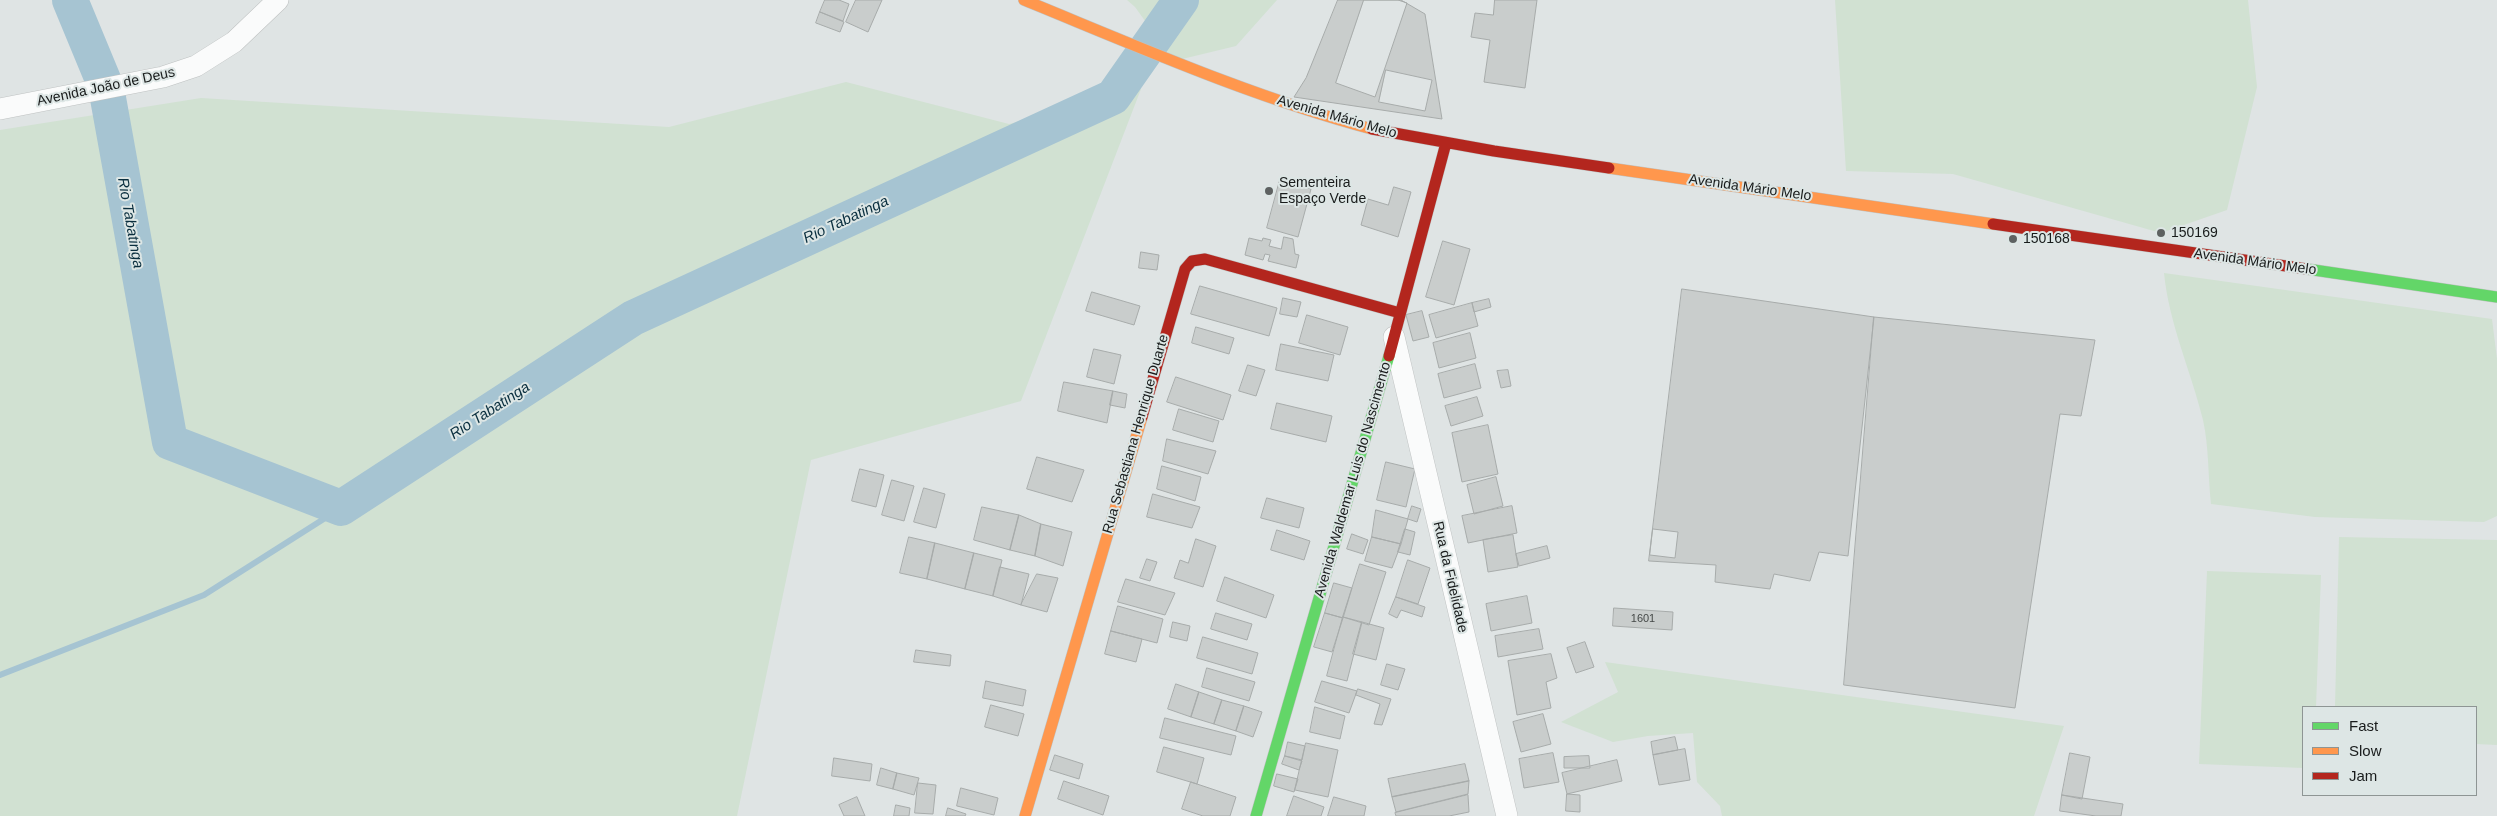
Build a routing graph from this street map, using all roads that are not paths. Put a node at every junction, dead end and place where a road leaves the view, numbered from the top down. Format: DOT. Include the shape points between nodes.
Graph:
graph roads {
  1 [pos="278,0"];
  2 [pos="1024,0"];
  3 [pos="0,109"];
  4 [pos="1446,143"];
  5 [pos="2497,297"];
  6 [pos="1400,313"];
  7 [pos="1394,337"];
  8 [pos="1025,816"];
  9 [pos="1256,816"];
  10 [pos="1507,816"];
  1 -- 3 [label="street, Avenida João de Deus" via="234,42 196,66 163,77"];
  2 -- 4 [label="main road, Avenida Mário Melo" via="1226,83 1315,114 1375,130"];
  4 -- 5 [label="main road, Avenida Mário Melo"];
  4 -- 6 [label="main road, Avenida Waldemar Luis do Nascimento"];
  6 -- 7 [label="main road, Avenida Waldemar Luis do Nascimento"];
  6 -- 8 [label="main road, Rua Sebastiana Henrique Duarte" via="1205,259 1192,261 1184,269"];
  7 -- 9 [label="main road, Avenida Waldemar Luis do Nascimento"];
  7 -- 10 [label="street, Rua da Fidelidade"];
}
